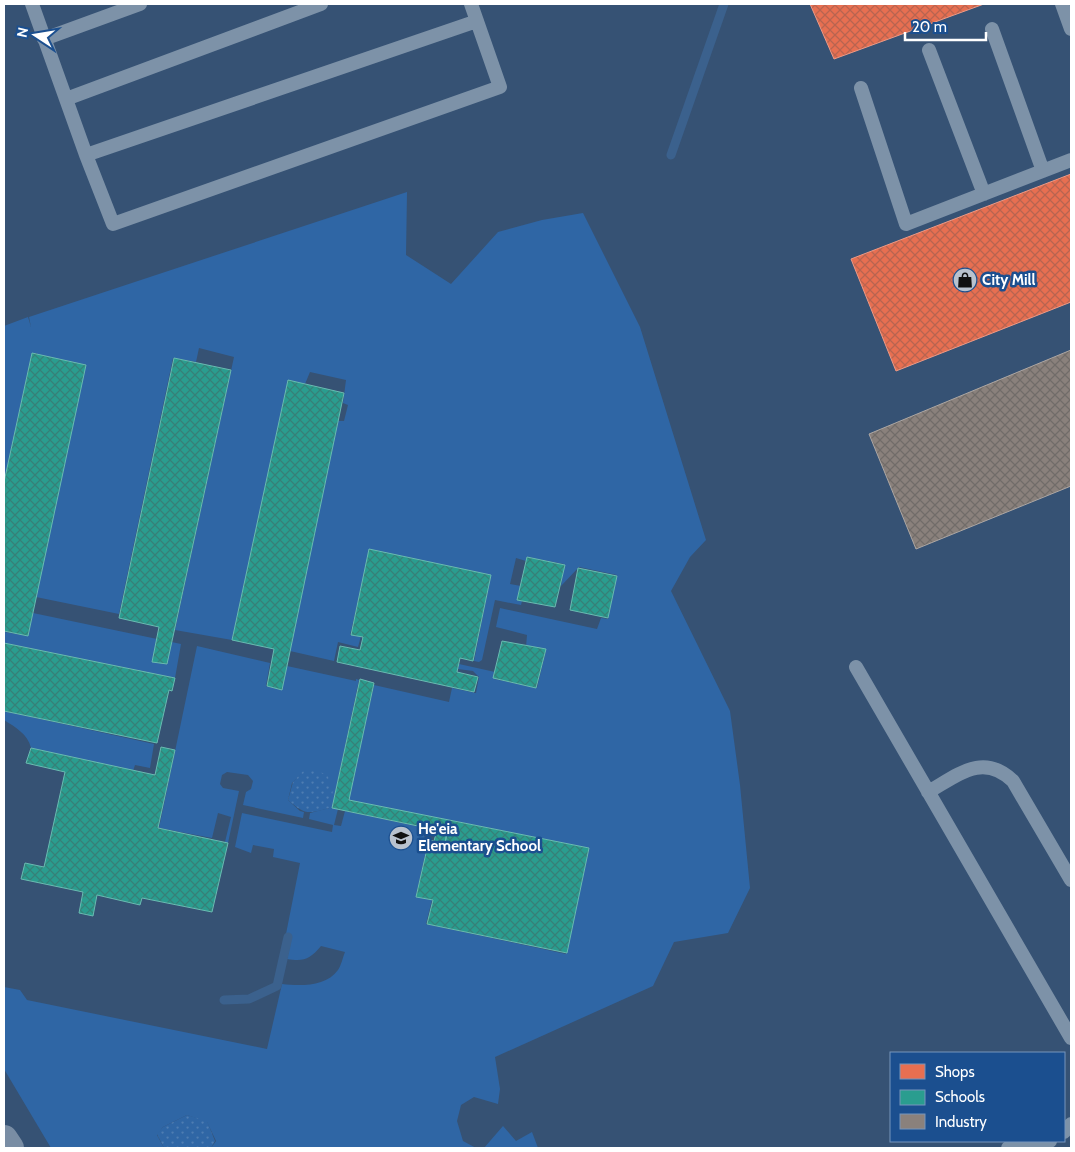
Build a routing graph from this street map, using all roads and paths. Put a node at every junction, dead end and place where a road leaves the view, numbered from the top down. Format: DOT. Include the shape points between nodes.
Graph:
graph roads {
  1 [pos="32,4"];
  2 [pos="140,4"];
  3 [pos="321,4"];
  4 [pos="471,4"];
  5 [pos="1062,4"];
  6 [pos="476,21"];
  7 [pos="992,29"];
  8 [pos="1071,29"];
  9 [pos="44,39"];
  10 [pos="930,50"];
  11 [pos="861,88"];
  12 [pos="66,99"];
  13 [pos="86,155"];
  14 [pos="1071,160"];
  15 [pos="1043,172"];
  16 [pos="984,194"];
  17 [pos="856,666"];
  18 [pos="928,792"];
  19 [pos="1071,880"];
  20 [pos="1069,1030"];
  21 [pos="4,1139"];
  22 [pos="1047,1142"];
  23 [pos="10,1148"];
  24 [pos="1008,1148"];
  1 -- 9 [label="lane"];
  2 -- 9 [label="lane"];
  3 -- 12 [label="lane"];
  4 -- 6 [label="lane"];
  5 -- 8 [label="lane"];
  6 -- 13 [label="lane"];
  6 -- 13 [label="lane" via="500,87 113,224"];
  7 -- 15 [label="lane"];
  9 -- 12 [label="lane"];
  10 -- 16 [label="lane"];
  11 -- 16 [label="lane" via="906,224"];
  12 -- 13 [label="lane"];
  14 -- 15 [label="lane"];
  15 -- 16 [label="lane"];
  17 -- 18 [label="lane"];
  18 -- 19 [label="lane" via="975,767 1000,770 1013,782"];
  18 -- 20 [label="lane"];
  21 -- 23 [label="main road"];
  22 -- 24 [label="lane" via="1032,1147"];
}
